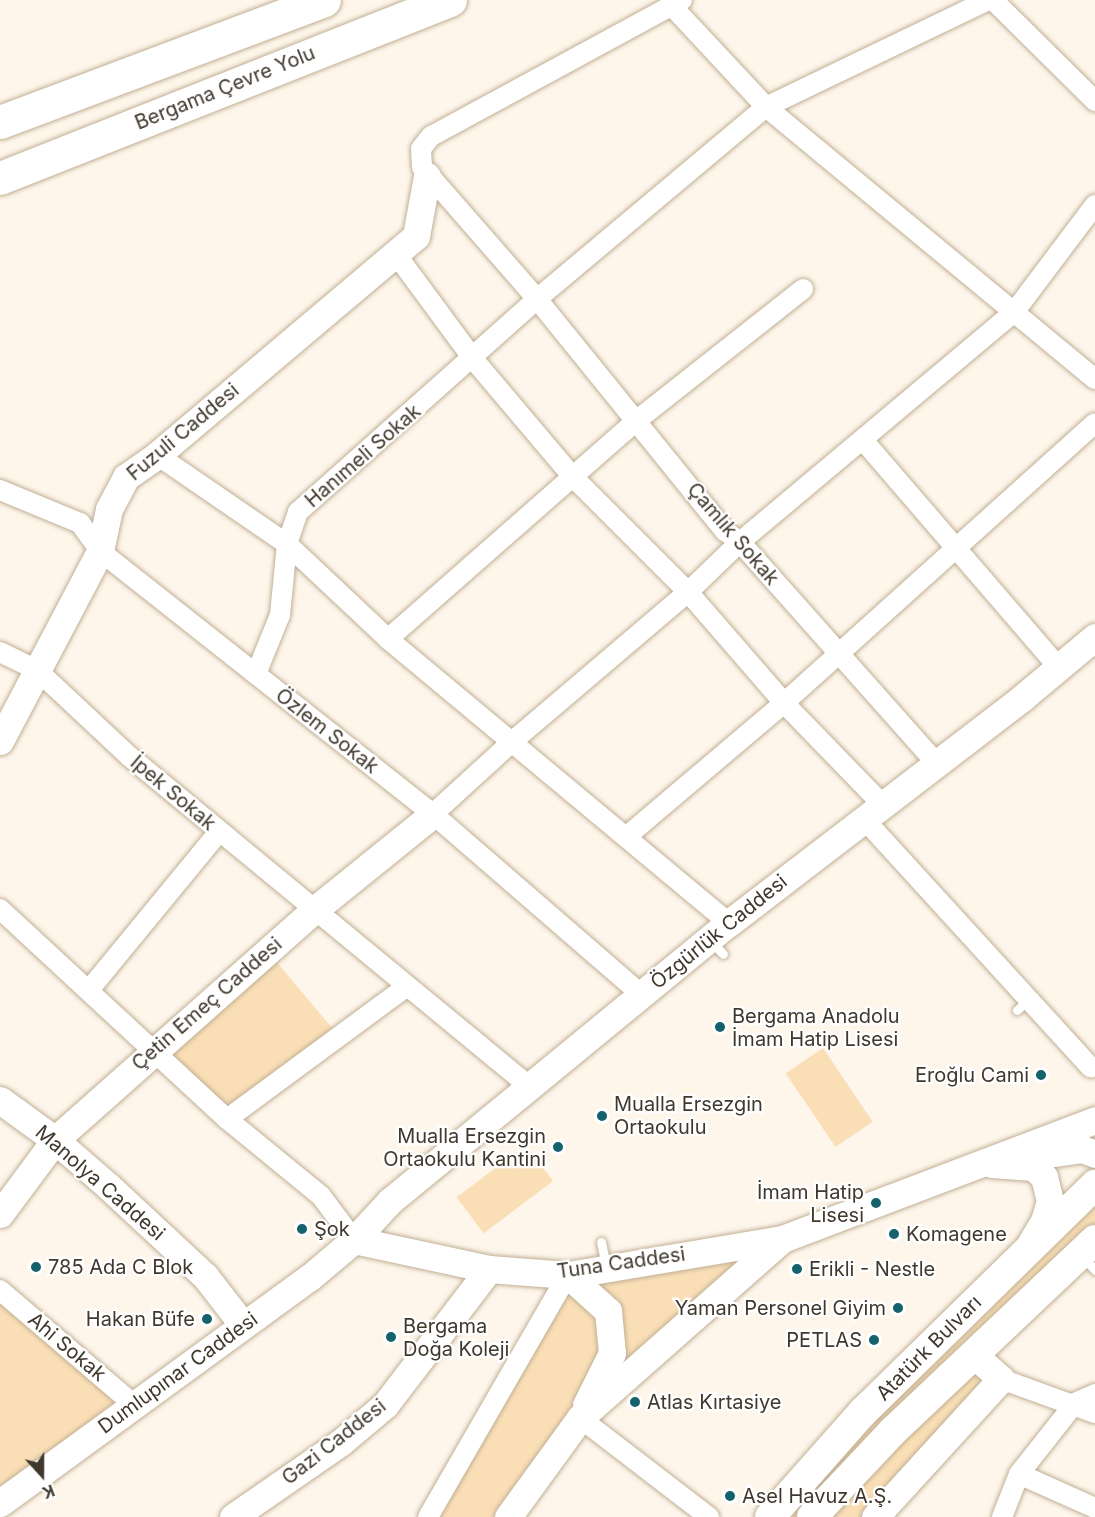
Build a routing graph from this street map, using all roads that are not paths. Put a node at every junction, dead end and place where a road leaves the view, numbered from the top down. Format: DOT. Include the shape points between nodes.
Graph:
graph roads {
  1 [pos="324,0"];
  2 [pos="450,0"];
  3 [pos="988,0"];
  4 [pos="993,0"];
  5 [pos="676,2"];
  6 [pos="1095,101"];
  7 [pos="766,107"];
  8 [pos="0,122"];
  9 [pos="427,176"];
  10 [pos="0,178"];
  11 [pos="1095,205"];
  12 [pos="398,252"];
  13 [pos="803,289"];
  14 [pos="537,299"];
  15 [pos="1015,311"];
  16 [pos="474,360"];
  17 [pos="1095,379"];
  18 [pos="636,421"];
  19 [pos="1095,423"];
  20 [pos="863,440"];
  21 [pos="157,455"];
  22 [pos="573,477"];
  23 [pos="0,490"];
  24 [pos="740,542"];
  25 [pos="287,544"];
  26 [pos="956,548"];
  27 [pos="100,551"];
  28 [pos="688,592"];
  29 [pos="1095,637"];
  30 [pos="388,639"];
  31 [pos="0,652"];
  32 [pos="838,654"];
  33 [pos="1059,668"];
  34 [pos="37,670"];
  35 [pos="256,674"];
  36 [pos="784,703"];
  37 [pos="0,741"];
  38 [pos="513,741"];
  39 [pos="936,763"];
  40 [pos="873,811"];
  41 [pos="433,814"];
  42 [pos="219,832"];
  43 [pos="626,837"];
  44 [pos="0,909"];
  45 [pos="312,911"];
  46 [pos="720,939"];
  47 [pos="406,987"];
  48 [pos="89,990"];
  49 [pos="642,995"];
  50 [pos="154,1049"];
  51 [pos="1091,1068"];
  52 [pos="530,1087"];
  53 [pos="0,1100"];
  54 [pos="227,1119"];
  55 [pos="1095,1120"];
  56 [pos="55,1140"];
  57 [pos="1095,1154"];
  58 [pos="982,1163"];
  59 [pos="1095,1185"];
  60 [pos="0,1214"];
  61 [pos="782,1239"];
  62 [pos="354,1240"];
  63 [pos="1090,1254"];
  64 [pos="1022,1257"];
  65 [pos="489,1269"];
  66 [pos="568,1275"];
  67 [pos="0,1290"];
  68 [pos="243,1325"];
  69 [pos="974,1355"];
  70 [pos="1001,1379"];
  71 [pos="1095,1394"];
  72 [pos="1075,1403"];
  73 [pos="134,1405"];
  74 [pos="1095,1413"];
  75 [pos="580,1418"];
  76 [pos="1019,1474"];
  77 [pos="0,1503"];
  78 [pos="1095,1508"];
  79 [pos="9,1517"];
  80 [pos="233,1517"];
  81 [pos="428,1517"];
  82 [pos="508,1517"];
  83 [pos="709,1517"];
  84 [pos="770,1517"];
  85 [pos="812,1517"];
  86 [pos="875,1517"];
  87 [pos="1002,1517"];
  1 -- 8 [label="highway"];
  2 -- 10 [label="highway, Bergama Çevre Yolu"];
  3 -- 7 [label="street, Hanımeli Sokak"];
  4 -- 6 [label="street"];
  5 -- 7 [label="street"];
  5 -- 9 [label="street" via="431,136 421,149"];
  7 -- 14 [label="street, Hanımeli Sokak" via="671,191"];
  7 -- 15 [label="street"];
  9 -- 12 [label="main road, Fuzuli Caddesi" via="416,236"];
  9 -- 14 [label="street, Çamlık Sokak"];
  11 -- 15 [label="street"];
  12 -- 16 [label="street"];
  12 -- 21 [label="main road, Fuzuli Caddesi"];
  13 -- 18 [label="street"];
  14 -- 16 [label="street, Hanımeli Sokak"];
  14 -- 18 [label="street, Çamlık Sokak"];
  15 -- 17 [label="street"];
  15 -- 20 [label="street"];
  16 -- 22 [label="street"];
  16 -- 25 [label="street, Hanımeli Sokak" via="298,512"];
  18 -- 22 [label="street"];
  18 -- 24 [label="street, Çamlık Sokak" via="725,531"];
  19 -- 26 [label="street"];
  20 -- 24 [label="street"];
  20 -- 26 [label="street"];
  21 -- 25 [label="street"];
  21 -- 27 [label="main road, Fuzuli Caddesi" via="126,477 109,509"];
  22 -- 28 [label="street"];
  22 -- 30 [label="street"];
  23 -- 27 [label="street, Özlem Sokak" via="80,523"];
  24 -- 28 [label="street"];
  24 -- 32 [label="street, Çamlık Sokak"];
  25 -- 30 [label="street"];
  25 -- 35 [label="street, Hanımeli Sokak" via="280,615"];
  26 -- 32 [label="street"];
  26 -- 33 [label="street"];
  27 -- 34 [label="main road, Fuzuli Caddesi"];
  27 -- 35 [label="street, Özlem Sokak"];
  28 -- 36 [label="street"];
  28 -- 38 [label="street"];
  29 -- 33 [label="main road, Özgürlük Caddesi"];
  30 -- 38 [label="street"];
  31 -- 34 [label="street, İpek Sokak"];
  32 -- 36 [label="street"];
  32 -- 39 [label="street, Çamlık Sokak"];
  33 -- 39 [label="main road, Özgürlük Caddesi"];
  34 -- 37 [label="main road, Fuzuli Caddesi"];
  34 -- 42 [label="street, İpek Sokak"];
  35 -- 41 [label="street, Özlem Sokak"];
  36 -- 40 [label="street"];
  36 -- 43 [label="street"];
  38 -- 41 [label="street"];
  38 -- 43 [label="street"];
  39 -- 40 [label="main road, Özgürlük Caddesi"];
  40 -- 46 [label="main road, Özgürlük Caddesi"];
  40 -- 51 [label="street" via="1023,1005"];
  41 -- 45 [label="main road, Çetin Emeç Caddesi"];
  41 -- 49 [label="street, Özlem Sokak"];
  42 -- 45 [label="street, İpek Sokak"];
  42 -- 48 [label="street"];
  43 -- 46 [label="street"];
  44 -- 48 [label="street"];
  45 -- 47 [label="street, İpek Sokak"];
  45 -- 50 [label="main road, Çetin Emeç Caddesi"];
  46 -- 49 [label="main road, Özgürlük Caddesi"];
  47 -- 52 [label="street, İpek Sokak"];
  47 -- 54 [label="street"];
  48 -- 50 [label="street"];
  49 -- 52 [label="main road, Özgürlük Caddesi"];
  50 -- 54 [label="street"];
  50 -- 56 [label="main road, Çetin Emeç Caddesi"];
  52 -- 62 [label="main road, Özgürlük Caddesi" via="390,1202"];
  53 -- 56 [label="main road, Manolya Caddesi"];
  54 -- 62 [label="street" via="321,1196"];
  55 -- 58 [label="main road, Tuna Caddesi"];
  56 -- 60 [label="main road, Çetin Emeç Caddesi"];
  56 -- 68 [label="main road, Manolya Caddesi" via="205,1276"];
  57 -- 58 [label="main road, Tuna Caddesi" via="1082,1149"];
  58 -- 61 [label="main road, Tuna Caddesi"];
  58 -- 64 [label="main road" via="1033,1167 1044,1177 1050,1201 1044,1221"];
  59 -- 64 [label="main road, Atatürk Bulvarı"];
  61 -- 66 [label="main road, Tuna Caddesi" via="604,1255"];
  61 -- 75 [label="main road, Tuna Caddesi"];
  62 -- 65 [label="main road, Tuna Caddesi"];
  62 -- 68 [label="main road, Dumlupınar Caddesi"];
  63 -- 69 [label="main road, Atatürk Bulvarı"];
  64 -- 84 [label="main road, Atatürk Bulvarı" via="863,1412"];
  65 -- 66 [label="main road, Tuna Caddesi"];
  65 -- 80 [label="main road, Gazi Caddesi" via="385,1405 340,1443"];
  66 -- 75 [label="main road" via="608,1311 612,1353"];
  66 -- 81 [label="street"];
  67 -- 73 [label="street, Ahi Sokak"];
  68 -- 73 [label="main road, Dumlupınar Caddesi"];
  69 -- 70 [label="main road"];
  69 -- 85 [label="main road, Atatürk Bulvarı" via="893,1431"];
  70 -- 72 [label="street"];
  70 -- 86 [label="main road"];
  71 -- 72 [label="street"];
  72 -- 74 [label="street"];
  72 -- 76 [label="street"];
  73 -- 77 [label="main road, Dumlupınar Caddesi"];
  75 -- 82 [label="main road, Tuna Caddesi"];
  75 -- 83 [label="street"];
  76 -- 78 [label="street"];
  76 -- 87 [label="street"];
  77 -- 79 [label="street"];
}
